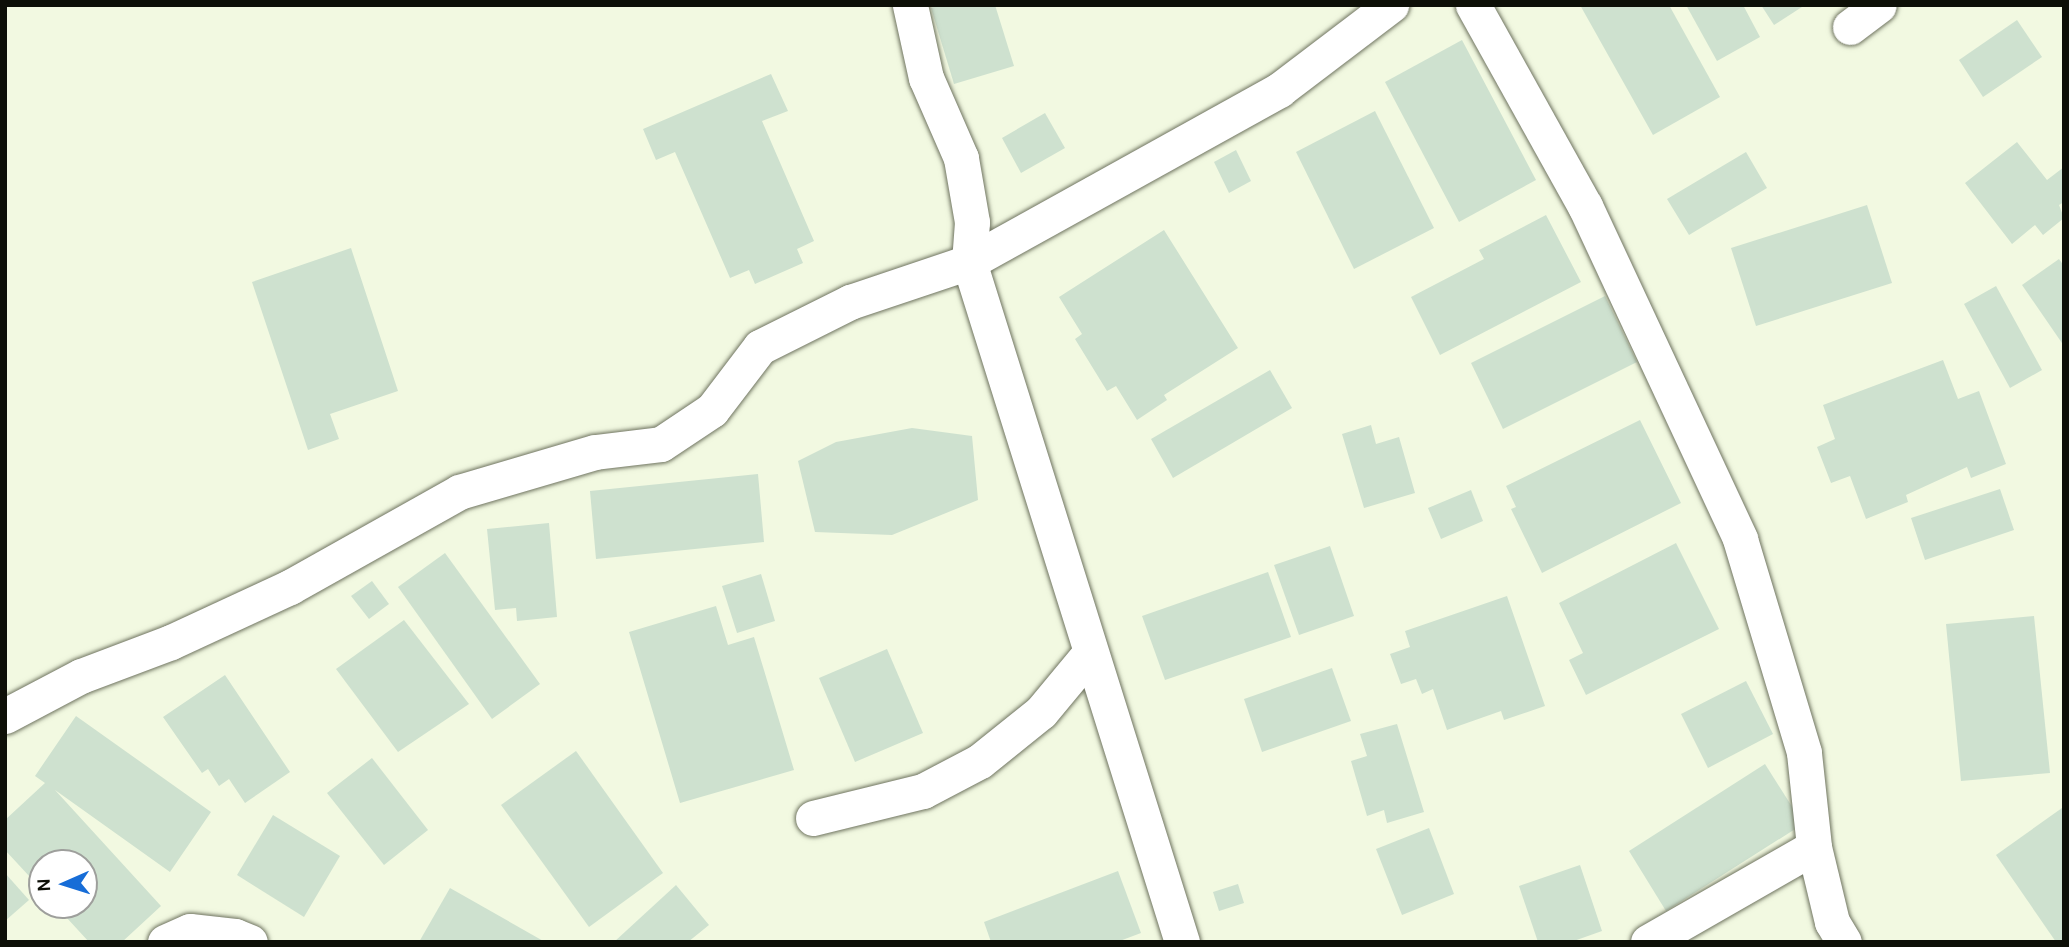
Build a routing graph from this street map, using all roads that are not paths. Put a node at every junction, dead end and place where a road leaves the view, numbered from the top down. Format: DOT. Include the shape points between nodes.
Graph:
graph roads {
  1 [pos="911,5"];
  2 [pos="1391,5"];
  3 [pos="1473,5"];
  4 [pos="1879,5"];
  5 [pos="1850,27"];
  6 [pos="969,262"];
  7 [pos="1090,653"];
  8 [pos="5,716"];
  9 [pos="813,818"];
  10 [pos="1814,847"];
  11 [pos="165,942"];
  12 [pos="250,942"];
  13 [pos="1182,942"];
  14 [pos="1648,942"];
  15 [pos="1844,942"];
  1 -- 6 [label="street" via="926,78 961,158 972,222"];
  2 -- 6 [label="street" via="1279,90"];
  3 -- 10 [label="street" via="1585,206 1740,539 1804,752"];
  4 -- 5 [label="street"];
  6 -- 7 [label="street"];
  6 -- 8 [label="street" via="850,302 760,347 712,410 661,444 595,452 459,492 290,587 171,642 81,676"];
  7 -- 9 [label="street" via="1041,712 980,761 923,791"];
  7 -- 13 [label="street"];
  10 -- 14 [label="street"];
  10 -- 15 [label="street" via="1832,922"];
  11 -- 12 [label="street" via="190,931"];
}
